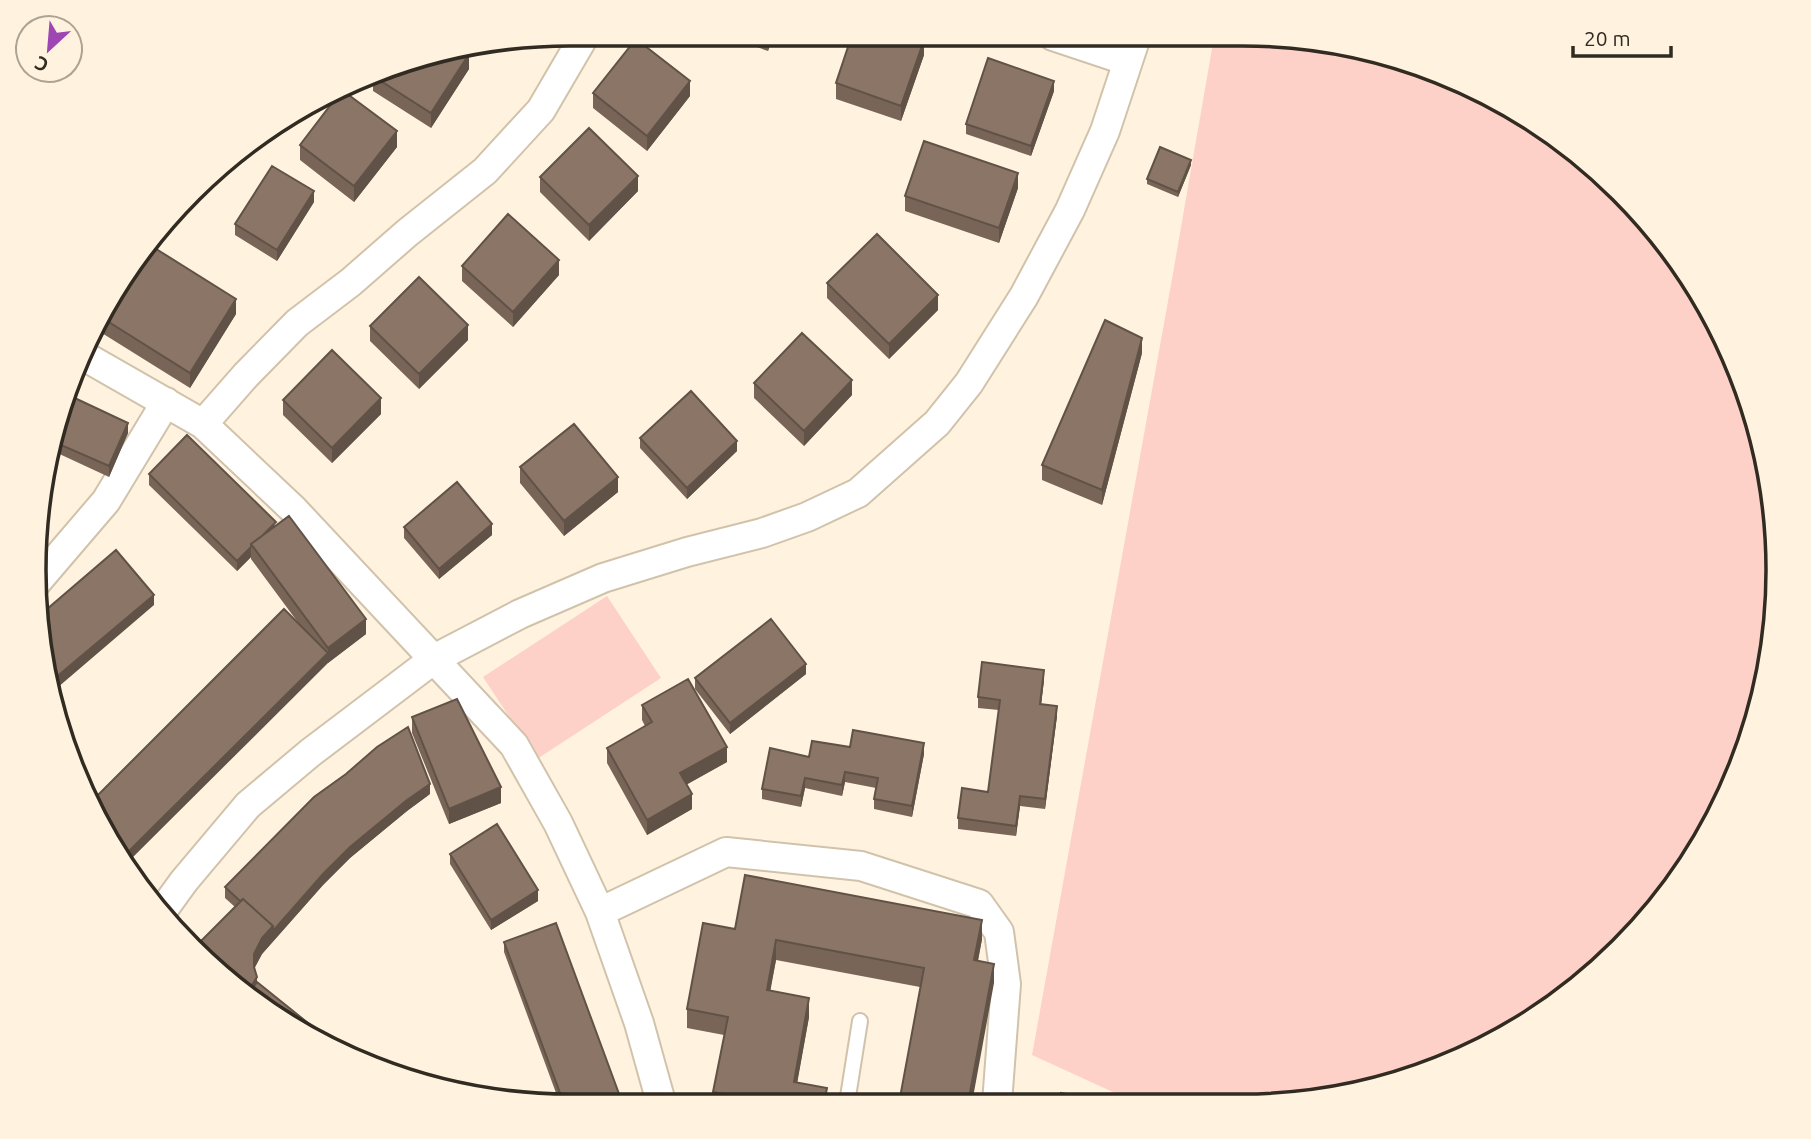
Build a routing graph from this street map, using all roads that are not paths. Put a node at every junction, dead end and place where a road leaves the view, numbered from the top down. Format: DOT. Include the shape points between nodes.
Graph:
graph roads {
  1 [pos="578,46"];
  2 [pos="1114,46"];
  3 [pos="1132,49"];
  4 [pos="90,359"];
  5 [pos="166,402"];
  6 [pos="203,424"];
  7 [pos="46,571"];
  8 [pos="434,659"];
  9 [pos="167,904"];
  10 [pos="600,912"];
  11 [pos="860,1021"];
  12 [pos="659,1094"];
  13 [pos="848,1094"];
  14 [pos="999,1094"];
  1 -- 6 [label="street" via="541,110 485,171 297,323"];
  2 -- 3 [label="street"];
  3 -- 8 [label="street" via="1105,131 1075,199 1024,296 937,424 858,493 807,517 603,578"];
  4 -- 5 [label="street"];
  5 -- 6 [label="street"];
  5 -- 7 [label="street" via="106,501"];
  6 -- 8 [label="street" via="294,510"];
  8 -- 9 [label="street" via="248,805"];
  8 -- 10 [label="street" via="514,745"];
  10 -- 12 [label="street"];
  10 -- 14 [label="street" via="726,852 861,866 979,904 999,932 1006,984"];
  11 -- 13 [label="lane"];
}
